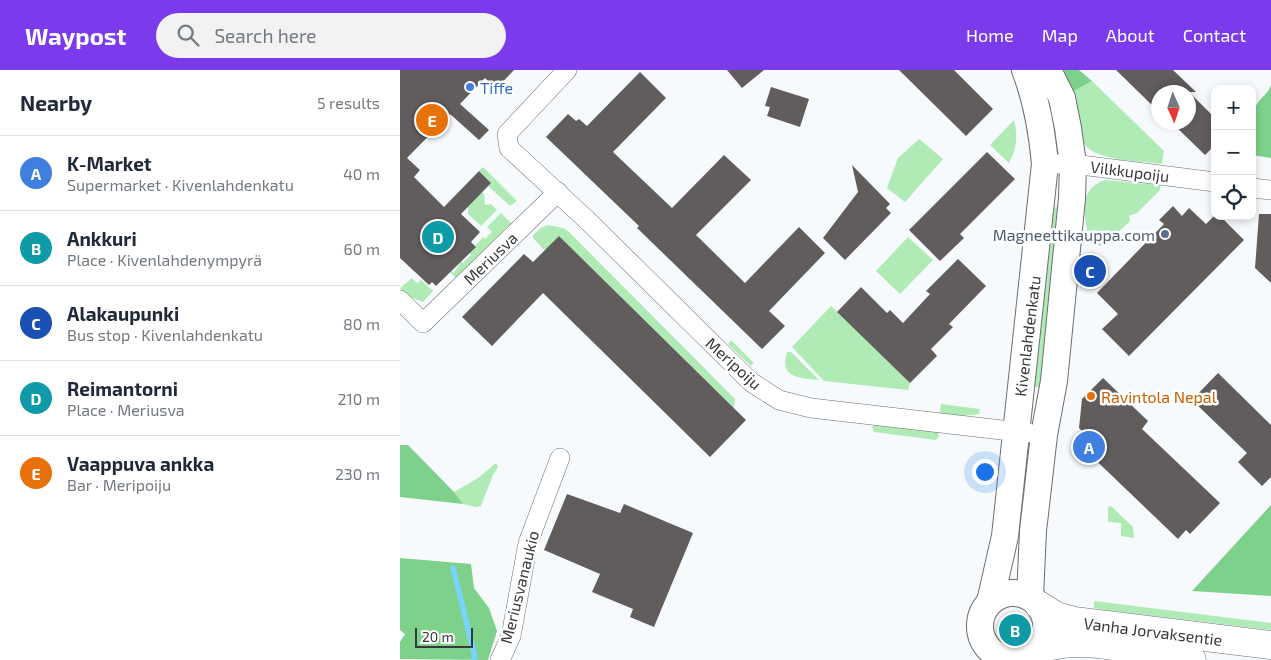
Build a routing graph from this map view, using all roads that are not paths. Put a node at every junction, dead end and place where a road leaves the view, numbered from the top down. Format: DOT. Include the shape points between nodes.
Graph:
graph roads {
  1 [pos="567,70"];
  2 [pos="1025,70"];
  3 [pos="1048,70"];
  4 [pos="1045,164"];
  5 [pos="1073,164"];
  6 [pos="1211,181"];
  7 [pos="1256,188"];
  8 [pos="1271,190"];
  9 [pos="558,192"];
  10 [pos="400,300"];
  11 [pos="1016,432"];
  12 [pos="1044,435"];
  13 [pos="560,458"];
  14 [pos="1034,601"];
  15 [pos="990,602"];
  16 [pos="1271,645"];
  17 [pos="982,648"];
  18 [pos="1026,656"];
  19 [pos="1185,659"];
  20 [pos="500,660"];
  21 [pos="1140,660"];
  1 -- 9 [label="street, Meripoiju" via="507,134 507,143 513,153"];
  2 -- 4 [label="street, Kivenlahdenkatu" via="1041,123"];
  3 -- 5 [label="street, Kivenlahdenkatu" via="1062,98"];
  4 -- 5 [label="street, Vilkkupoiju"];
  4 -- 11 [label="street, Kivenlahdenkatu"];
  5 -- 6 [label="street, Vilkkupoiju"];
  5 -- 12 [label="street, Kivenlahdenkatu" via="1054,381"];
  7 -- 8 [label="street"];
  9 -- 10 [label="street, Meriusva" via="423,323"];
  9 -- 11 [label="street, Meripoiju" via="745,376 779,400 811,408"];
  11 -- 12 [label="street, Meripoiju"];
  11 -- 15 [label="street, Kivenlahdenkatu" via="1004,547"];
  12 -- 14 [label="street, Kivenlahdenkatu" via="1033,531"];
  13 -- 20 [label="street, Meriusvanaukio" via="528,543 511,636"];
  14 -- 15 [label="street" via="1012,592"];
  14 -- 16 [label="main road, Vanha Jorvaksentie" via="1056,616 1074,621"];
  14 -- 18 [label="street" via="1046,620 1046,631"];
  15 -- 17 [label="street" via="980,624"];
  17 -- 18 [label="street" via="987,647 1008,659"];
  18 -- 19 [label="main road, Vanha Jorvaksentie" via="1068,642"];
  19 -- 21 [label="main road"];
}
